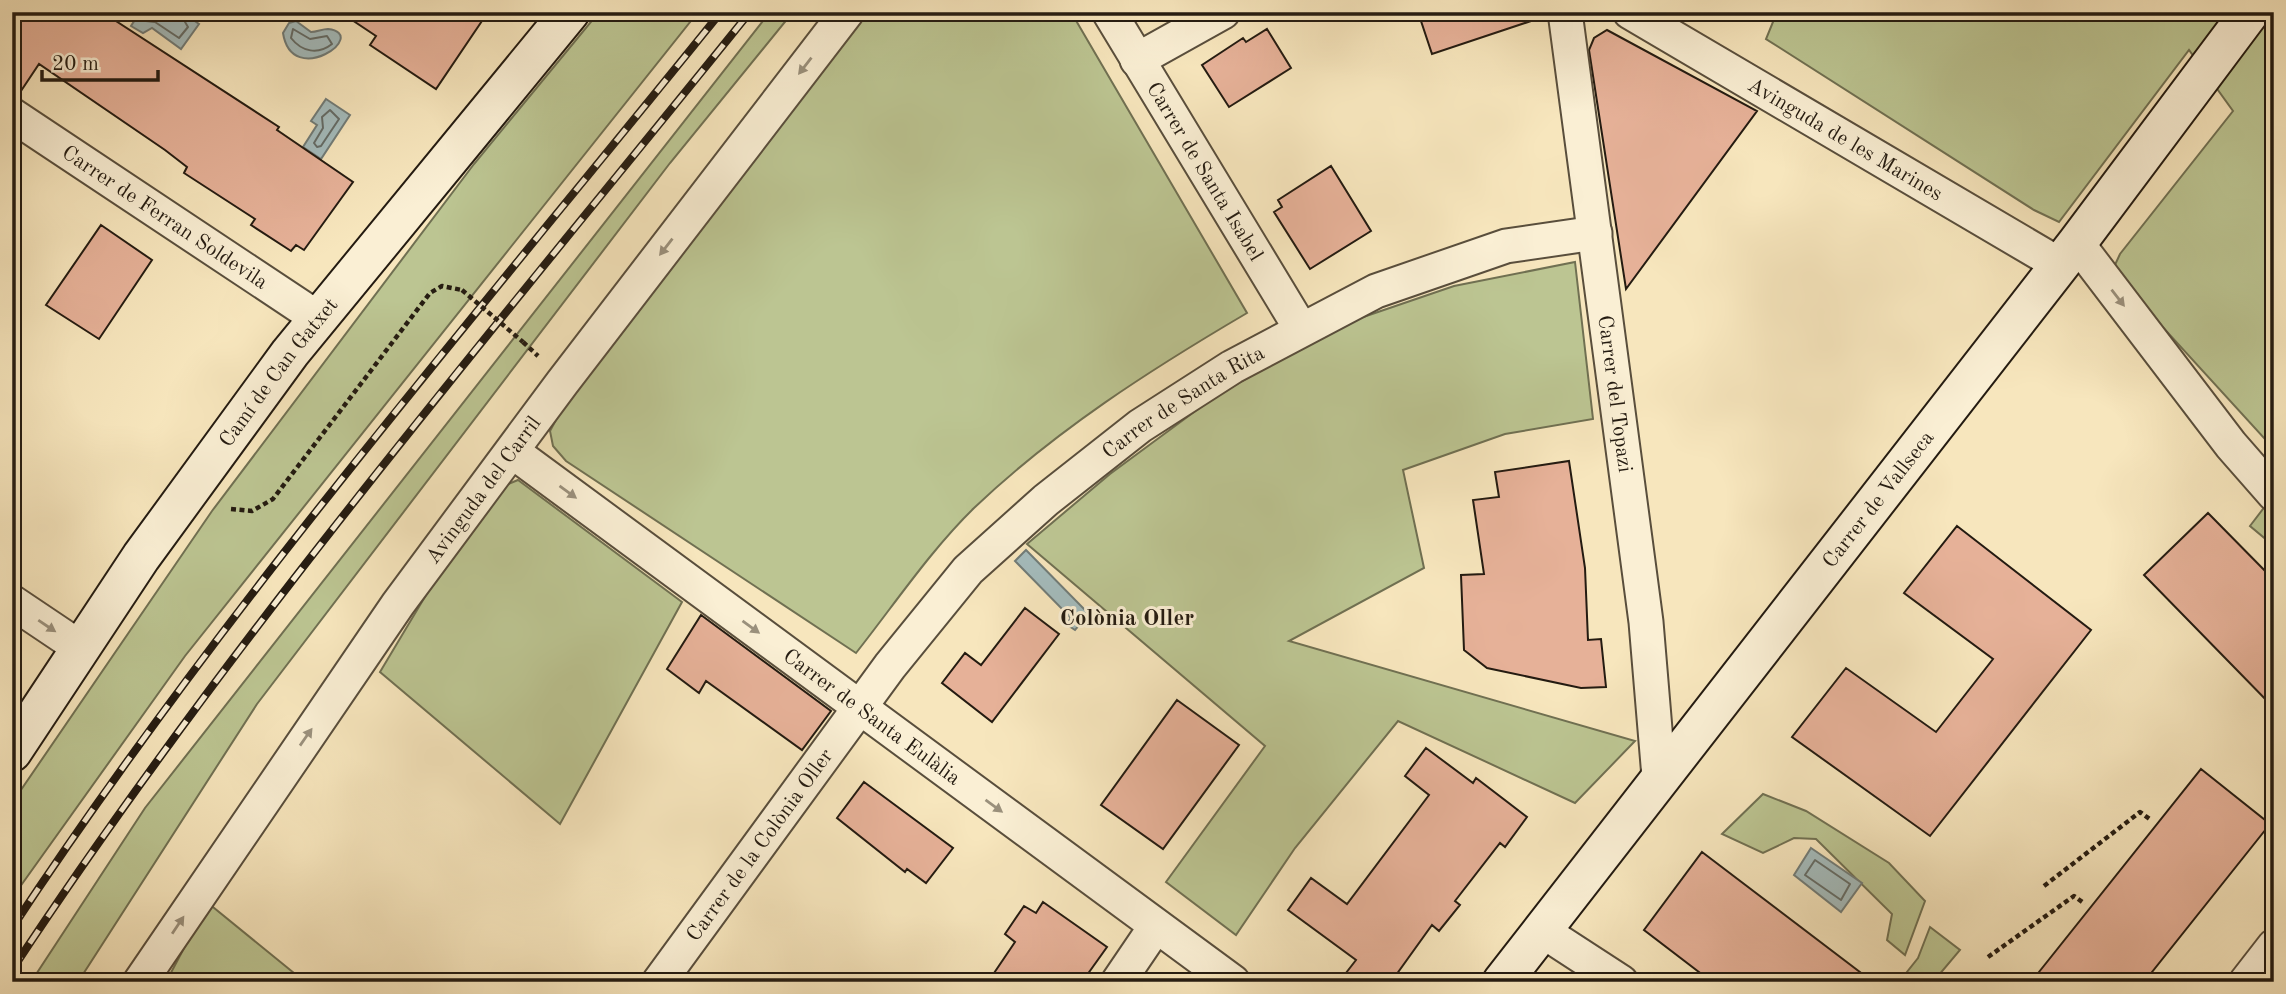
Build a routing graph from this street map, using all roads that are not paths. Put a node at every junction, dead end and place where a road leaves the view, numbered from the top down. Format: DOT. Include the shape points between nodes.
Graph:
graph roads {
  1 [pos="570,12"];
  2 [pos="847,12"];
  3 [pos="1109,12"];
  4 [pos="1223,12"];
  5 [pos="1565,12"];
  6 [pos="1630,12"];
  7 [pos="2250,12"];
  8 [pos="1138,60"];
  9 [pos="12,115"];
  10 [pos="1595,233"];
  11 [pos="2069,254"];
  12 [pos="319,319"];
  13 [pos="1301,328"];
  14 [pos="513,452"];
  15 [pos="2274,494"];
  16 [pos="12,602"];
  17 [pos="82,649"];
  18 [pos="858,706"];
  19 [pos="12,752"];
  20 [pos="1660,777"];
  21 [pos="1156,926"];
  22 [pos="1541,930"];
  23 [pos="2274,946"];
  24 [pos="140,982"];
  25 [pos="659,982"];
  26 [pos="1118,982"];
  27 [pos="1233,982"];
  28 [pos="1502,982"];
  29 [pos="1620,982"];
  30 [pos="2246,982"];
  1 -- 12 [label="street, Camí de Can Gatxet"];
  2 -- 14 [label="street, Avinguda del Carril, one-way"];
  3 -- 8 [label="street, Carrer de Santa Isabel"];
  4 -- 8 [label="street"];
  5 -- 10 [label="street, Carrer del Topazi"];
  6 -- 11 [label="street, Avinguda de les Marines"];
  7 -- 11 [label="street, Carrer de Vallseca"];
  8 -- 13 [label="street, Carrer de Santa Isabel"];
  9 -- 12 [label="street, Carrer de Ferran Soldevila"];
  10 -- 13 [label="street, Carrer de Santa Rita" via="1506,246 1376,291"];
  10 -- 20 [label="street, Carrer del Topazi" via="1646,622"];
  11 -- 15 [label="street, Avinguda de les Marines, one-way"];
  11 -- 20 [label="street, Carrer de Vallseca"];
  12 -- 17 [label="street, Camí de Can Gatxet" via="141,557"];
  13 -- 18 [label="street, Carrer de Santa Rita" via="1140,426 1046,500 968,570"];
  14 -- 18 [label="street, Carrer de Santa Eulàlia, one-way"];
  24 -- 14 [label="street, Avinguda del Carril, one-way" via="398,604"];
  16 -- 17 [label="street, one-way"];
  17 -- 19 [label="street, Camí de Can Gatxet"];
  18 -- 21 [label="street, Carrer de Santa Eulàlia, one-way"];
  18 -- 25 [label="street, Carrer de la Colònia Oller"];
  20 -- 22 [label="street, Carrer de Vallseca"];
  21 -- 26 [label="street"];
  21 -- 27 [label="street, Carrer de Santa Eulàlia"];
  22 -- 28 [label="street, Carrer de Vallseca"];
  22 -- 29 [label="street"];
  23 -- 30 [label="street"];
}
